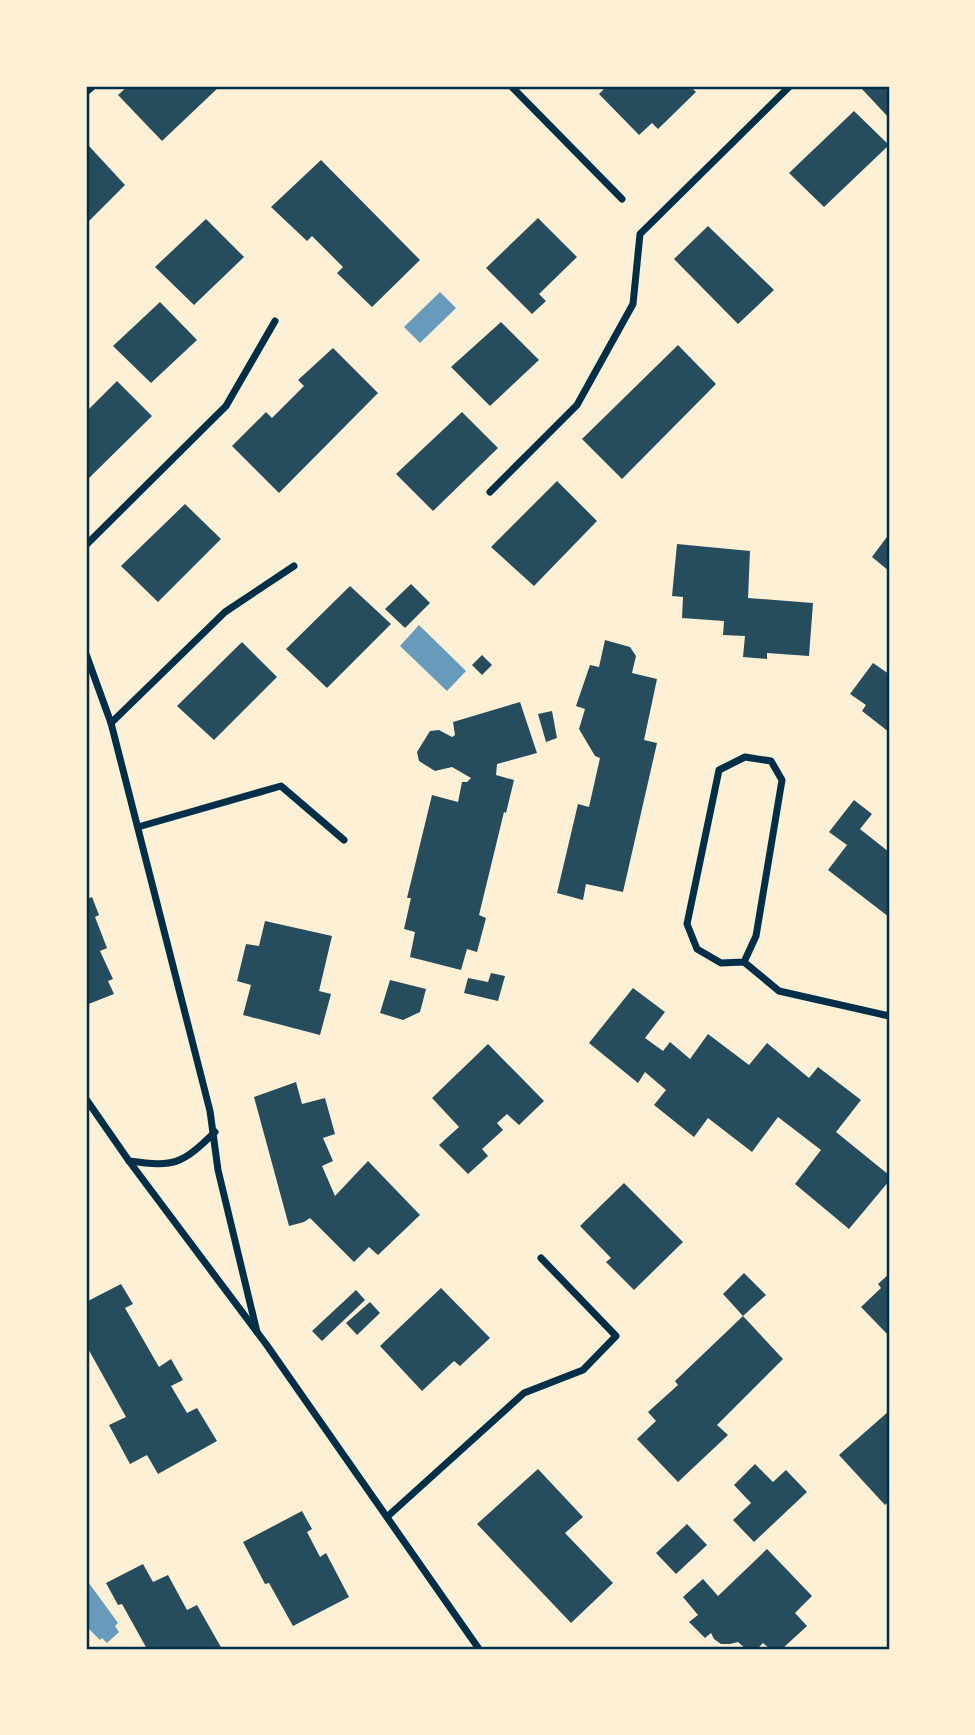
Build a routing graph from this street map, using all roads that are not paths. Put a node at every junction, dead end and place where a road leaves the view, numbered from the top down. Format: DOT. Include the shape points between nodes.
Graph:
graph roads {
  1 [pos="93,86"];
  2 [pos="511,86"];
  3 [pos="790,86"];
  4 [pos="86,92"];
  5 [pos="622,199"];
  6 [pos="275,321"];
  7 [pos="490,492"];
  8 [pos="86,545"];
  9 [pos="294,566"];
  10 [pos="86,654"];
  11 [pos="111,723"];
  12 [pos="138,827"];
  13 [pos="344,840"];
  14 [pos="744,962"];
  15 [pos="889,1016"];
  16 [pos="86,1099"];
  17 [pos="215,1132"];
  18 [pos="129,1161"];
  19 [pos="541,1258"];
  20 [pos="257,1332"];
  21 [pos="388,1516"];
  22 [pos="480,1649"];
  1 -- 4 [label="street"];
  2 -- 5 [label="street"];
  3 -- 7 [label="street" via="640,234 633,304 578,405"];
  6 -- 8 [label="street" via="226,406"];
  9 -- 11 [label="street" via="225,612"];
  10 -- 11 [label="street"];
  11 -- 12 [label="street"];
  12 -- 13 [label="street" via="281,786"];
  12 -- 17 [label="street"];
  14 -- 14 [label="street" via="756,936 782,780 771,761 746,757 719,770 687,924 697,949 721,963"];
  14 -- 15 [label="street" via="779,991"];
  16 -- 18 [label="street"];
  17 -- 18 [label="street" via="189,1157 161,1165"];
  17 -- 20 [label="street" via="218,1170"];
  18 -- 20 [label="street"];
  19 -- 21 [label="street" via="615,1336 583,1370 524,1393"];
  20 -- 21 [label="street"];
  21 -- 22 [label="street"];
}
